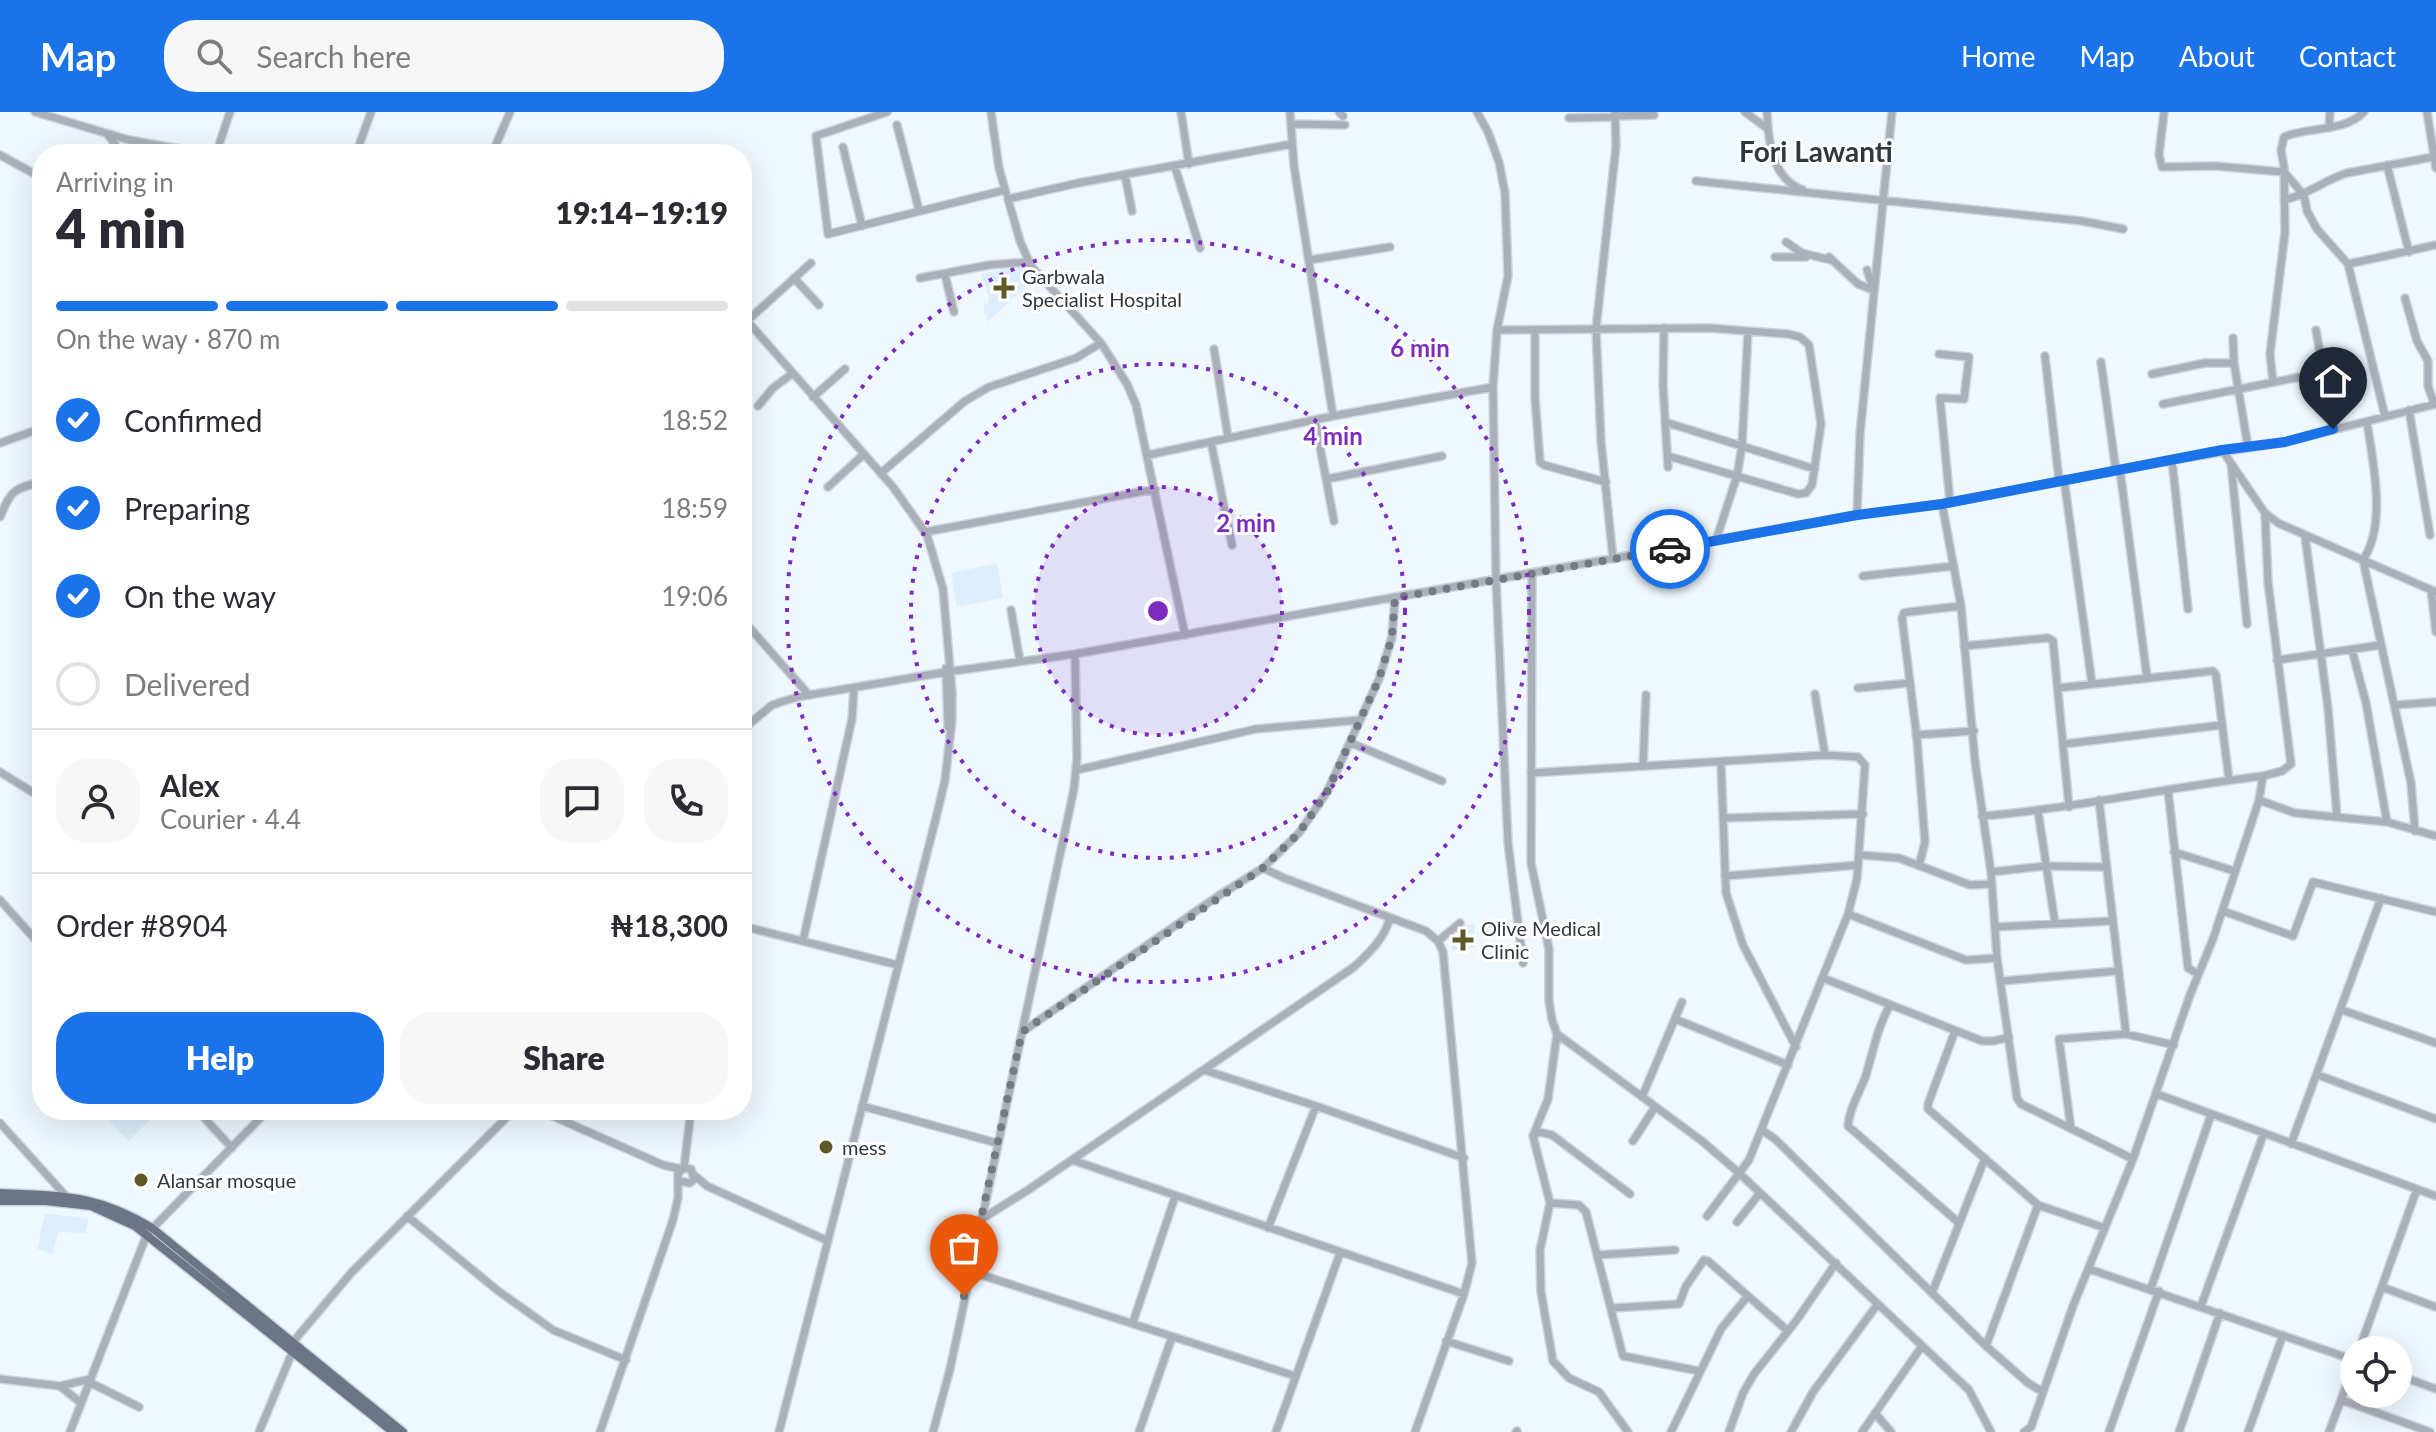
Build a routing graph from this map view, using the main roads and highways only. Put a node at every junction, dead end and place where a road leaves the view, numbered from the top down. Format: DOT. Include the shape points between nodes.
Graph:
graph roads {
  1 [pos="0,1193"];
  2 [pos="0,1201"];
  3 [pos="149,1231"];
  4 [pos="393,1432"];
  5 [pos="403,1432"];
  1 -- 3 [label="main road" via="65,1195 111,1206"];
  2 -- 3 [label="main road" via="91,1206"];
  3 -- 4 [label="main road"];
  3 -- 5 [label="main road"];
}
